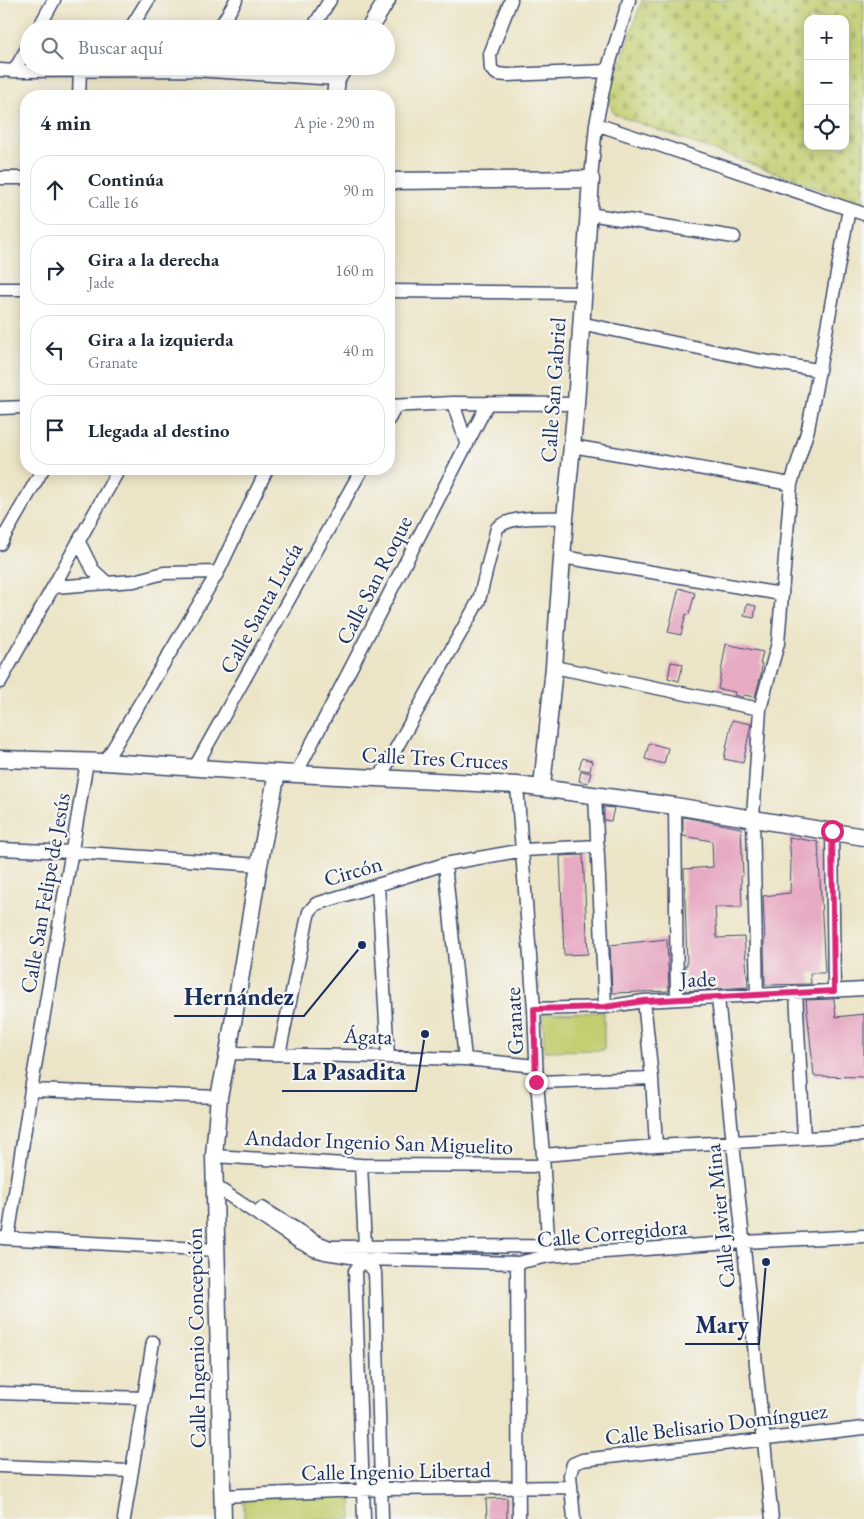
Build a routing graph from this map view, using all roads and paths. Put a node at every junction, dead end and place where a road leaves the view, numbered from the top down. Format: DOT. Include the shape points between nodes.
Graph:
graph roads {
  1 [pos="54,0"];
  2 [pos="148,0"];
  3 [pos="236,0"];
  4 [pos="330,0"];
  5 [pos="387,0"];
  6 [pos="511,0"];
  7 [pos="628,0"];
  8 [pos="43,20"];
  9 [pos="136,20"];
  10 [pos="224,20"];
  11 [pos="318,20"];
  12 [pos="375,20"];
  13 [pos="20,61"];
  14 [pos="0,70"];
  15 [pos="14,71"];
  16 [pos="20,71"];
  17 [pos="607,71"];
  18 [pos="80,75"];
  19 [pos="340,75"];
  20 [pos="79,90"];
  21 [pos="336,90"];
  22 [pos="596,124"];
  23 [pos="0,178"];
  24 [pos="20,178"];
  25 [pos="591,179"];
  26 [pos="395,181"];
  27 [pos="849,209"];
  28 [pos="589,214"];
  29 [pos="864,214"];
  30 [pos="734,236"];
  31 [pos="20,289"];
  32 [pos="0,290"];
  33 [pos="395,291"];
  34 [pos="583,293"];
  35 [pos="580,323"];
  36 [pos="818,370"];
  37 [pos="453,403"];
  38 [pos="488,403"];
  39 [pos="576,404"];
  40 [pos="395,406"];
  41 [pos="20,407"];
  42 [pos="1,409"];
  43 [pos="467,445"];
  44 [pos="572,446"];
  45 [pos="40,475"];
  46 [pos="117,475"];
  47 [pos="264,475"];
  48 [pos="359,475"];
  49 [pos="791,484"];
  50 [pos="565,518"];
  51 [pos="79,542"];
  52 [pos="0,544"];
  53 [pos="562,557"];
  54 [pos="218,572"];
  55 [pos="107,583"];
  56 [pos="54,587"];
  57 [pos="781,594"];
  58 [pos="554,667"];
  59 [pos="0,682"];
  60 [pos="760,709"];
  61 [pos="0,759"];
  62 [pos="87,762"];
  63 [pos="105,762"];
  64 [pos="195,767"];
  65 [pos="277,773"];
  66 [pos="296,774"];
  67 [pos="380,777"];
  68 [pos="518,784"];
  69 [pos="542,788"];
  70 [pos="595,794"];
  71 [pos="676,806"];
  72 [pos="753,818"];
  73 [pos="832,831"];
  74 [pos="864,837"];
  75 [pos="598,846"];
  76 [pos="0,849"];
  77 [pos="524,850"];
  78 [pos="72,852"];
  79 [pos="445,864"];
  80 [pos="258,865"];
  81 [pos="378,885"];
  82 [pos="864,989"];
  83 [pos="834,991"];
  84 [pos="796,994"];
  85 [pos="756,996"];
  86 [pos="718,998"];
  87 [pos="677,1000"];
  88 [pos="644,1001"];
  89 [pos="605,1007"];
  90 [pos="534,1009"];
  91 [pos="228,1053"];
  92 [pos="279,1054"];
  93 [pos="388,1057"];
  94 [pos="465,1058"];
  95 [pos="536,1066"];
  96 [pos="652,1078"];
  97 [pos="536,1082"];
  98 [pos="31,1090"];
  99 [pos="219,1097"];
  100 [pos="864,1135"];
  101 [pos="804,1138"];
  102 [pos="732,1142"];
  103 [pos="656,1146"];
  104 [pos="214,1156"];
  105 [pos="543,1161"];
  106 [pos="361,1165"];
  107 [pos="215,1186"];
  108 [pos="262,1208"];
  109 [pos="864,1236"];
  110 [pos="4,1238"];
  111 [pos="743,1242"];
  112 [pos="217,1250"];
  113 [pos="548,1251"];
  114 [pos="364,1253"];
  115 [pos="517,1263"];
  116 [pos="153,1342"];
  117 [pos="0,1393"];
  118 [pos="143,1398"];
  119 [pos="864,1428"];
  120 [pos="762,1439"];
  121 [pos="0,1466"];
  122 [pos="132,1471"];
  123 [pos="570,1487"];
  124 [pos="518,1488"];
  125 [pos="382,1489"];
  126 [pos="363,1490"];
  127 [pos="222,1496"];
  128 [pos="124,1519"];
  129 [pos="223,1519"];
  130 [pos="364,1519"];
  131 [pos="382,1519"];
  132 [pos="519,1519"];
  133 [pos="574,1519"];
  134 [pos="772,1519"];
  1 -- 8 [label="street"];
  2 -- 9 [label="street"];
  3 -- 10 [label="street"];
  4 -- 11 [label="street"];
  5 -- 12 [label="street"];
  6 -- 17 [label="street" via="490,54 491,69 497,74"];
  7 -- 17 [label="street, Calle San Gabriel"];
  13 -- 15 [label="street"];
  14 -- 15 [label="street"];
  15 -- 16 [label="street"];
  17 -- 22 [label="street, Calle San Gabriel"];
  18 -- 20 [label="street"];
  19 -- 21 [label="street"];
  22 -- 25 [label="street, Calle San Gabriel"];
  22 -- 27 [label="street"];
  23 -- 24 [label="street"];
  25 -- 26 [label="street"];
  25 -- 28 [label="street, Calle San Gabriel"];
  27 -- 29 [label="street"];
  27 -- 36 [label="street"];
  28 -- 30 [label="street"];
  28 -- 34 [label="street, Calle San Gabriel"];
  31 -- 32 [label="street"];
  33 -- 34 [label="street"];
  34 -- 35 [label="street, Calle San Gabriel"];
  35 -- 36 [label="street"];
  35 -- 39 [label="street, Calle San Gabriel"];
  36 -- 49 [label="street" via="808,429"];
  37 -- 38 [label="street"];
  37 -- 40 [label="street"];
  37 -- 43 [label="street"];
  38 -- 39 [label="street"];
  38 -- 43 [label="street, Calle San Roque"];
  39 -- 44 [label="street, Calle San Gabriel"];
  41 -- 42 [label="street"];
  43 -- 66 [label="street, Calle San Roque"];
  44 -- 49 [label="street"];
  44 -- 50 [label="street, Calle San Gabriel"];
  45 -- 52 [label="street"];
  46 -- 51 [label="street"];
  47 -- 54 [label="street"];
  48 -- 64 [label="street, Calle Santa Lucía"];
  49 -- 57 [label="street"];
  50 -- 53 [label="street, Calle San Gabriel"];
  50 -- 67 [label="street" via="520,519 497,528 479,600"];
  51 -- 55 [label="street" via="93,570"];
  51 -- 56 [label="street"];
  53 -- 57 [label="street"];
  53 -- 58 [label="street, Calle San Gabriel"];
  54 -- 55 [label="street" via="164,573 134,581"];
  54 -- 63 [label="street"];
  55 -- 56 [label="street"];
  56 -- 59 [label="street"];
  57 -- 60 [label="street" via="778,643"];
  58 -- 60 [label="street"];
  58 -- 69 [label="street, Calle San Gabriel"];
  60 -- 72 [label="street"];
  61 -- 62 [label="street, Calle Tres Cruces"];
  62 -- 63 [label="street, Calle Tres Cruces"];
  62 -- 78 [label="street, Calle San Felipe de Jesús"];
  63 -- 64 [label="street, Calle Tres Cruces"];
  64 -- 65 [label="street, Calle Tres Cruces"];
  65 -- 66 [label="street, Calle Tres Cruces"];
  65 -- 80 [label="street, Calle Ingenio Concepción"];
  66 -- 67 [label="street, Calle Tres Cruces"];
  67 -- 68 [label="street, Calle Tres Cruces"];
  68 -- 69 [label="street, Calle Tres Cruces"];
  68 -- 77 [label="street, Granate"];
  69 -- 70 [label="street, Calle Tres Cruces"];
  70 -- 71 [label="street, Calle Tres Cruces"];
  70 -- 75 [label="street"];
  71 -- 72 [label="street, Calle Tres Cruces"];
  71 -- 87 [label="street"];
  72 -- 73 [label="street, Calle Tres Cruces"];
  72 -- 85 [label="street"];
  73 -- 74 [label="street, Calle Tres Cruces"];
  73 -- 83 [label="street"];
  75 -- 77 [label="street, Circón"];
  75 -- 89 [label="street"];
  76 -- 78 [label="street"];
  77 -- 79 [label="street, Circón"];
  77 -- 90 [label="street, Granate"];
  78 -- 80 [label="street"];
  78 -- 98 [label="street, Calle San Felipe de Jesús"];
  79 -- 81 [label="street, Circón"];
  79 -- 94 [label="street"];
  80 -- 91 [label="street, Calle Ingenio Concepción"];
  81 -- 92 [label="street, Circón" via="313,906"];
  81 -- 93 [label="street"];
  82 -- 83 [label="street, Jade"];
  83 -- 84 [label="street, Jade"];
  84 -- 85 [label="street, Jade"];
  84 -- 101 [label="street"];
  85 -- 86 [label="street, Jade"];
  86 -- 87 [label="street, Jade"];
  86 -- 102 [label="street, Calle Javier Mina"];
  87 -- 88 [label="street, Jade"];
  88 -- 89 [label="street, Jade"];
  88 -- 96 [label="street"];
  89 -- 90 [label="street, Jade"];
  90 -- 95 [label="street, Granate"];
  91 -- 92 [label="street, Ágata"];
  91 -- 99 [label="street, Calle Ingenio Concepción"];
  92 -- 93 [label="street, Ágata"];
  93 -- 94 [label="street, Ágata"];
  94 -- 95 [label="street, Ágata"];
  95 -- 97 [label="street, Granate"];
  96 -- 97 [label="street"];
  96 -- 103 [label="street"];
  97 -- 105 [label="street, Granate"];
  98 -- 99 [label="street"];
  98 -- 110 [label="street, Calle San Felipe de Jesús"];
  99 -- 104 [label="street, Calle Ingenio Concepción"];
  100 -- 101 [label="street, Andador Ingenio San Miguelito"];
  101 -- 102 [label="street, Andador Ingenio San Miguelito"];
  102 -- 103 [label="street, Andador Ingenio San Miguelito"];
  102 -- 111 [label="street, Calle Javier Mina"];
  103 -- 105 [label="street, Andador Ingenio San Miguelito"];
  104 -- 106 [label="street, Andador Ingenio San Miguelito"];
  104 -- 107 [label="street, Calle Ingenio Concepción"];
  105 -- 106 [label="street, Andador Ingenio San Miguelito"];
  105 -- 113 [label="street, Granate"];
  106 -- 114 [label="street"];
  107 -- 112 [label="street, Calle Ingenio Concepción"];
  107 -- 114 [label="street" via="307,1246 325,1253"];
  108 -- 114 [label="street" via="326,1246"];
  109 -- 111 [label="street, Calle Corregidora"];
  110 -- 112 [label="street"];
  111 -- 113 [label="street, Calle Corregidora"];
  111 -- 120 [label="street, Calle Javier Mina"];
  112 -- 127 [label="street, Calle Ingenio Concepción"];
  113 -- 114 [label="street"];
  113 -- 115 [label="street, Calle Corregidora"];
  114 -- 115 [label="street, Calle Corregidora"];
  114 -- 125 [label="street" via="375,1272"];
  114 -- 126 [label="street" via="355,1271"];
  115 -- 124 [label="street"];
  116 -- 118 [label="street"];
  117 -- 118 [label="street"];
  118 -- 122 [label="street"];
  119 -- 120 [label="street, Calle Belisario Domínguez"];
  120 -- 123 [label="street, Calle Belisario Domínguez" via="582,1460 574,1464"];
  120 -- 134 [label="street, Calle Javier Mina"];
  121 -- 122 [label="street"];
  122 -- 128 [label="street"];
  123 -- 124 [label="street, Calle Ingenio Libertad"];
  123 -- 133 [label="street"];
  124 -- 125 [label="street, Calle Ingenio Libertad"];
  124 -- 132 [label="street"];
  125 -- 126 [label="street, Calle Ingenio Libertad"];
  125 -- 131 [label="street"];
  126 -- 127 [label="street, Calle Ingenio Libertad"];
  126 -- 130 [label="street"];
  127 -- 129 [label="street, Calle Ingenio Concepción"];
}
